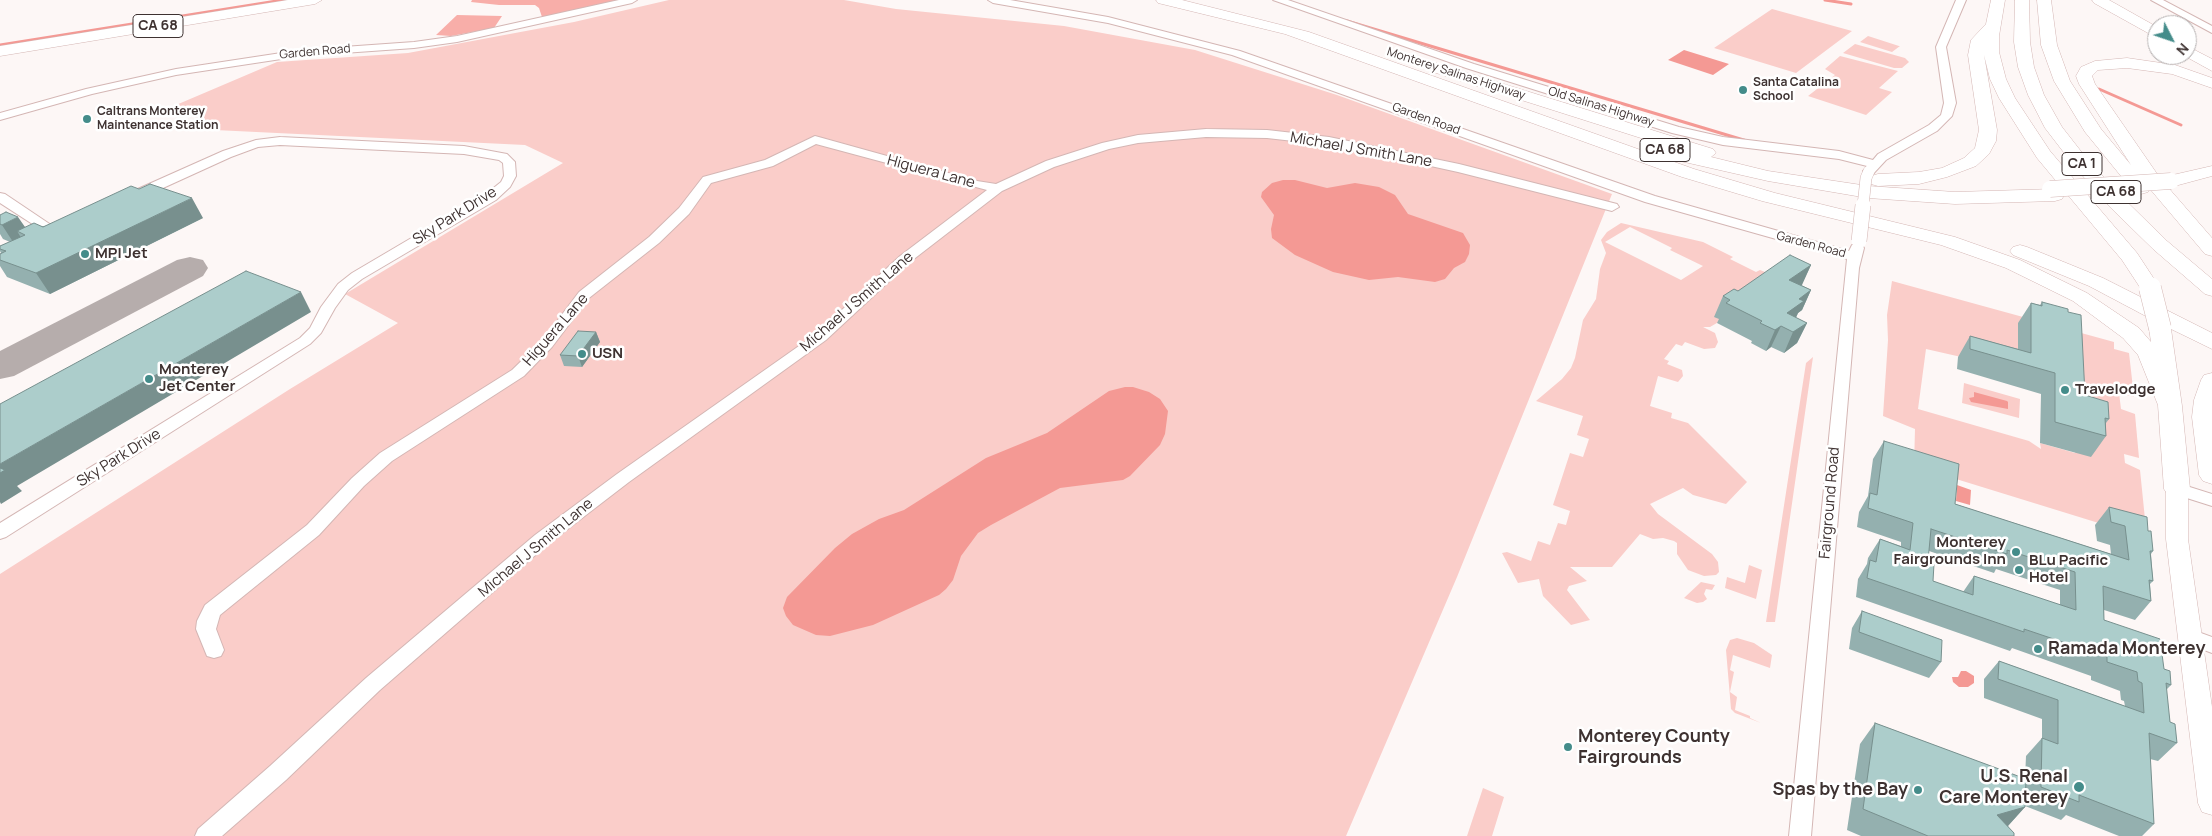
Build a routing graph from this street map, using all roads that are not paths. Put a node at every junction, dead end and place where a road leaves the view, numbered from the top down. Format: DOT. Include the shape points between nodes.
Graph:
graph roads {
  1 [pos="315,0"];
  2 [pos="632,0"];
  3 [pos="993,0"];
  4 [pos="1164,0"];
  5 [pos="1204,0"];
  6 [pos="1278,0"];
  7 [pos="1962,0"];
  8 [pos="1998,0"];
  9 [pos="2022,0"];
  10 [pos="2044,0"];
  11 [pos="2099,0"];
  12 [pos="2156,0"];
  13 [pos="1993,25"];
  14 [pos="2147,27"];
  15 [pos="2212,30"];
  16 [pos="1289,31"];
  17 [pos="0,51"];
  18 [pos="2197,56"];
  19 [pos="2212,65"];
  20 [pos="2212,83"];
  21 [pos="0,117"];
  22 [pos="1582,135"];
  23 [pos="1707,153"];
  24 [pos="1872,167"];
  25 [pos="2212,171"];
  26 [pos="2212,181"];
  27 [pos="2173,184"];
  28 [pos="998,188"];
  29 [pos="2052,192"];
  30 [pos="0,197"];
  31 [pos="126,200"];
  32 [pos="1612,207"];
  33 [pos="40,240"];
  34 [pos="1857,249"];
  35 [pos="2212,252"];
  36 [pos="2212,290"];
  37 [pos="2212,342"];
  38 [pos="2212,380"];
  39 [pos="2170,406"];
  40 [pos="2212,475"];
  41 [pos="2177,489"];
  42 [pos="2212,500"];
  43 [pos="0,532"];
  44 [pos="2201,641"];
  45 [pos="214,650"];
  46 [pos="2212,803"];
  47 [pos="206,836"];
  48 [pos="1800,836"];
  1 -- 17 [label="highway, CA 68"];
  2 -- 21 [label="street, Garden Road" via="457,39 301,53 176,72 75,95"];
  3 -- 34 [label="street, Garden Road" via="1108,20 1229,51 1650,199"];
  4 -- 16 [label="highway, CA 68"];
  5 -- 23 [label="highway, Monterey Salinas Highway / CA 68" via="1314,29"];
  6 -- 24 [label="street, Old Salinas Highway" via="1470,66 1676,130 1723,141 1839,155"];
  7 -- 24 [label="street" via="1941,47 1950,103 1946,116 1934,128 1887,153"];
  8 -- 13 [label="highway, CA 68"];
  9 -- 36 [label="highway, CA 1" via="2022,42 2026,67 2036,95 2054,128 2080,163 2116,202"];
  10 -- 35 [label="highway, CA 1" via="2051,54 2078,110 2133,179 2173,220"];
  11 -- 14 [label="highway"];
  12 -- 15 [label="street"];
  13 -- 23 [label="highway, CA 68" via="1979,40 1976,55 1987,141 1980,154 1963,166 1918,178 1857,180 1784,170"];
  13 -- 39 [label="highway, bridge" via="1992,60 2016,114 2053,166 2130,257 2150,288 2160,328"];
  16 -- 22 [label="highway"];
  16 -- 29 [label="highway, CA 68" via="1658,148 1754,174 1926,197 1975,198"];
  18 -- 19 [label="highway"];
  20 -- 35 [label="highway" via="2167,68 2127,63 2096,66 2087,70 2084,76 2141,166"];
  22 -- 37 [label="highway" via="1718,177 1918,220 1988,240 2079,275"];
  22 -- 39 [label="highway" via="1728,186 1959,244 2036,274 2092,304 2136,338 2148,353"];
  23 -- 29 [label="highway" via="1770,170 1874,187 1956,192"];
  24 -- 34 [label="street, Fairground Road, bridge" via="1866,178"];
  25 -- 27 [label="highway"];
  26 -- 27 [label="highway, CA 68"];
  27 -- 29 [label="highway, CA 68"];
  28 -- 32 [label="street, Michael J Smith Lane" via="1081,153 1138,140 1206,133 1267,134 1376,150"];
  28 -- 45 [label="street, Higuera Lane" via="976,185 815,140 769,163 707,180 684,211 654,240 584,295 547,344 518,373 386,457 313,530 212,610 206,629"];
  28 -- 47 [label="street, Michael J Smith Lane" via="905,259 821,337 541,540 373,684"];
  30 -- 33 [label="street" via="60,231"];
  31 -- 43 [label="street, Sky Park Drive" via="219,156 274,142 464,150 503,157 511,169 506,184 491,197 357,276 334,297 316,330 305,341"];
  34 -- 48 [label="street, Fairground Road"];
  38 -- 40 [label="highway" via="2204,417"];
  39 -- 41 [label="highway"];
  41 -- 42 [label="street"];
  41 -- 44 [label="main road" via="2177,540"];
  44 -- 46 [label="main road"];
}
